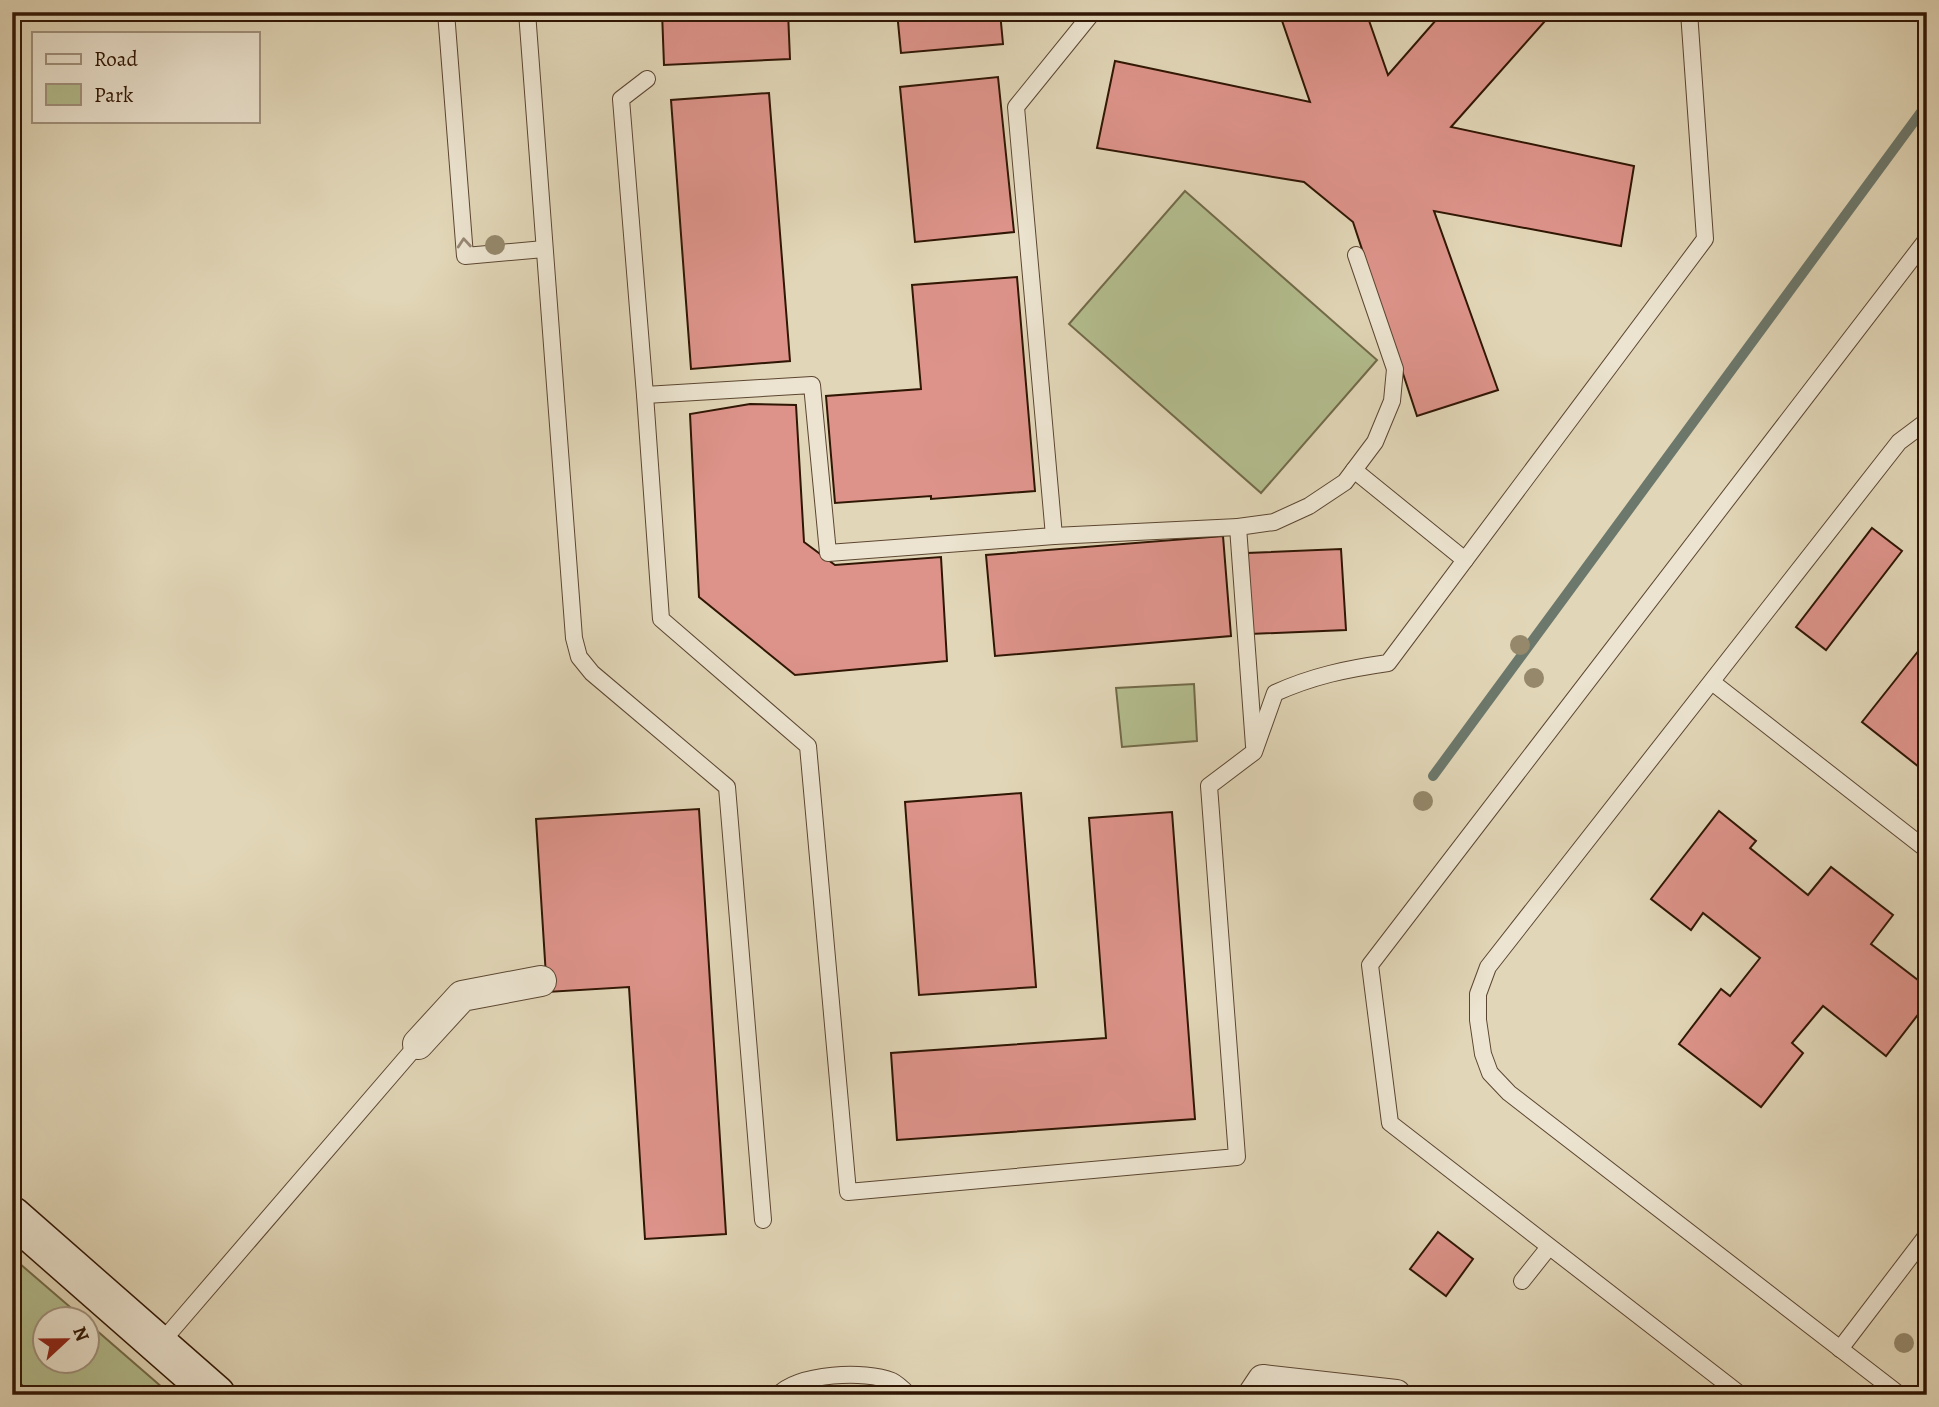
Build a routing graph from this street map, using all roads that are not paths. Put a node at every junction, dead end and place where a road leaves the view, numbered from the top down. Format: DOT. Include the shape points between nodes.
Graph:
graph roads {
  1 [pos="446,12"];
  2 [pos="527,12"];
  3 [pos="1093,12"];
  4 [pos="1689,12"];
  5 [pos="647,79"];
  6 [pos="1927,239"];
  7 [pos="544,249"];
  8 [pos="1356,255"];
  9 [pos="645,395"];
  10 [pos="1927,421"];
  11 [pos="1354,470"];
  12 [pos="1238,527"];
  13 [pos="1054,536"];
  14 [pos="1465,560"];
  15 [pos="1712,682"];
  16 [pos="1255,752"];
  17 [pos="1927,850"];
  18 [pos="541,981"];
  19 [pos="418,1044"];
  20 [pos="12,1216"];
  21 [pos="763,1220"];
  22 [pos="1927,1235"];
  23 [pos="1549,1247"];
  24 [pos="1522,1280"];
  25 [pos="159,1345"];
  26 [pos="1840,1349"];
  27 [pos="216,1395"];
  28 [pos="778,1395"];
  29 [pos="909,1395"];
  30 [pos="1254,1395"];
  31 [pos="1396,1395"];
  32 [pos="1741,1395"];
  33 [pos="1900,1395"];
  7 -- 1 [label="lane, one-way" via="465,256"];
  2 -- 7 [label="lane"];
  3 -- 13 [label="lane" via="1016,107"];
  4 -- 14 [label="lane" via="1705,239"];
  5 -- 9 [label="lane" via="621,99"];
  6 -- 23 [label="lane" via="1370,965 1390,1123"];
  7 -- 21 [label="lane" via="579,657 727,788"];
  8 -- 11 [label="lane" via="1395,369 1392,401 1375,442"];
  9 -- 13 [label="lane" via="812,385 828,553"];
  9 -- 16 [label="lane" via="661,618 808,746 848,1192 1237,1157 1209,786"];
  10 -- 15 [label="lane" via="1899,442"];
  11 -- 12 [label="lane" via="1345,482 1309,506 1274,522"];
  11 -- 14 [label="lane"];
  12 -- 13 [label="lane"];
  12 -- 16 [label="lane"];
  14 -- 16 [label="lane" via="1388,663 1309,678 1275,694"];
  15 -- 17 [label="lane"];
  15 -- 26 [label="lane" via="1488,967 1478,993 1483,1054 1490,1073 1508,1093"];
  18 -- 19 [label="street" via="462,996"];
  19 -- 25 [label="lane"];
  20 -- 25 [label="street"];
  22 -- 26 [label="lane"];
  23 -- 24 [label="lane"];
  23 -- 32 [label="lane"];
  25 -- 27 [label="street"];
  26 -- 33 [label="lane"];
  28 -- 29 [label="lane" via="798,1383 855,1375 894,1382"];
  30 -- 31 [label="street" via="1263,1380"];
}
